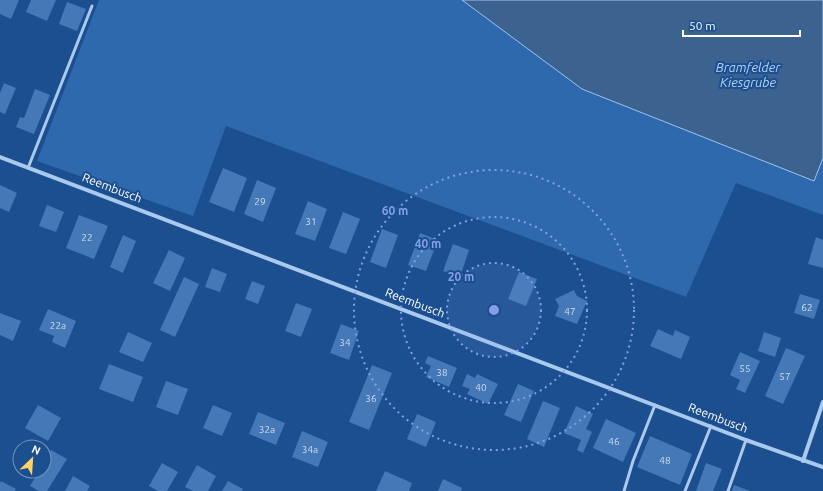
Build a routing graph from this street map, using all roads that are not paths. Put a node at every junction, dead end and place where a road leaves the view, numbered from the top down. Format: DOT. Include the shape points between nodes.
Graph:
graph roads {
  1 [pos="92,6"];
  2 [pos="0,157"];
  3 [pos="28,168"];
  4 [pos="823,402"];
  5 [pos="655,405"];
  6 [pos="710,426"];
  7 [pos="746,440"];
  8 [pos="803,461"];
  9 [pos="823,467"];
  10 [pos="624,491"];
  11 [pos="684,491"];
  12 [pos="728,491"];
  1 -- 3 [label="lane"];
  2 -- 3 [label="street, Reembusch"];
  3 -- 5 [label="street, Reembusch"];
  4 -- 8 [label="street"];
  5 -- 6 [label="street, Reembusch"];
  5 -- 10 [label="lane"];
  6 -- 7 [label="street, Reembusch"];
  6 -- 11 [label="lane"];
  7 -- 8 [label="street, Reembusch"];
  7 -- 12 [label="lane"];
  8 -- 9 [label="street, Reembusch"];
}
